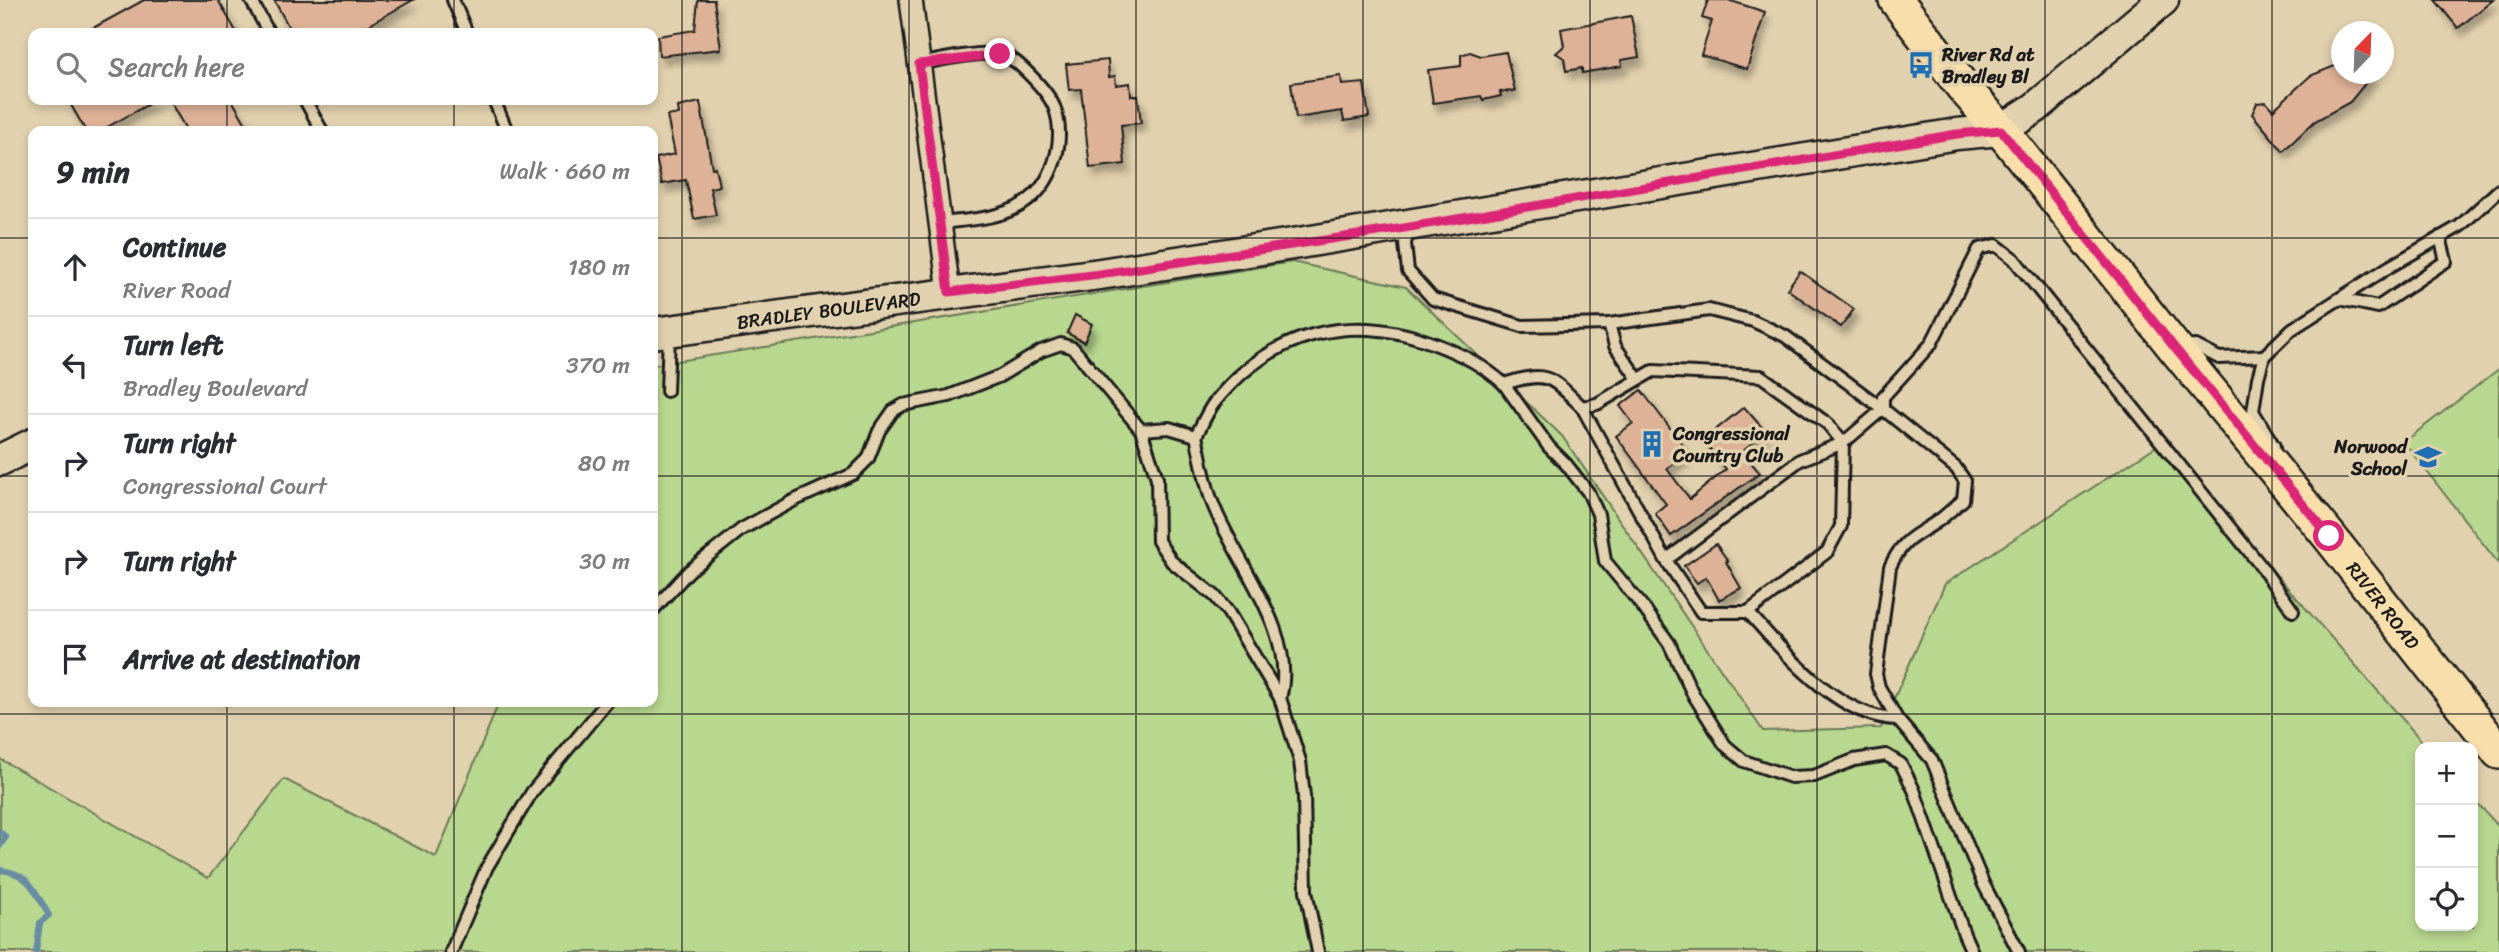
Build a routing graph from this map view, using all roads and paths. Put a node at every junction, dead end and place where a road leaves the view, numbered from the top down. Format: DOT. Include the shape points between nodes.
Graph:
graph roads {
  1 [pos="251,0"];
  2 [pos="453,0"];
  3 [pos="911,0"];
  4 [pos="1896,0"];
  5 [pos="2163,0"];
  6 [pos="266,28"];
  7 [pos="465,28"];
  8 [pos="919,64"];
  9 [pos="308,105"];
  10 [pos="496,105"];
  11 [pos="319,126"];
  12 [pos="504,126"];
  13 [pos="2001,130"];
  14 [pos="2499,190"];
  15 [pos="940,223"];
  16 [pos="1409,227"];
  17 [pos="2440,237"];
  18 [pos="949,292"];
  19 [pos="2339,299"];
  20 [pos="1609,324"];
  21 [pos="661,332"];
  22 [pos="2174,347"];
  23 [pos="2264,356"];
  24 [pos="1638,379"];
  25 [pos="1504,384"];
  26 [pos="667,391"];
  27 [pos="1582,407"];
  28 [pos="1883,409"];
  29 [pos="1141,430"];
  30 [pos="1196,436"];
  31 [pos="1843,443"];
  32 [pos="28,446"];
  33 [pos="2281,456"];
  34 [pos="0,460"];
  35 [pos="2288,468"];
  36 [pos="2329,536"];
  37 [pos="1666,560"];
  38 [pos="658,605"];
  39 [pos="2293,611"];
  40 [pos="1748,612"];
  41 [pos="1280,698"];
  42 [pos="603,707"];
  43 [pos="1897,719"];
  44 [pos="2499,752"];
  45 [pos="451,952"];
  46 [pos="1318,952"];
  47 [pos="1972,952"];
  48 [pos="2019,952"];
  1 -- 6 [label="lane"];
  2 -- 7 [label="lane"];
  3 -- 8 [label="street"];
  4 -- 13 [label="main road, RIVER ROAD"];
  5 -- 13 [label="main road, BRADLEY BOULEVARD" via="2035,108"];
  8 -- 15 [label="street"];
  8 -- 15 [label="lane" via="1000,54 1018,62 1054,108 1059,138 1054,167 1024,204 1003,213"];
  9 -- 11 [label="lane"];
  10 -- 12 [label="lane"];
  13 -- 16 [label="main road, BRADLEY BOULEVARD"];
  13 -- 22 [label="main road, RIVER ROAD"];
  14 -- 17 [label="lane" via="2460,226"];
  15 -- 18 [label="street"];
  16 -- 18 [label="main road, BRADLEY BOULEVARD"];
  16 -- 20 [label="lane" via="1405,244 1408,271 1433,299 1522,326"];
  17 -- 19 [label="lane"];
  17 -- 19 [label="lane" via="2446,261 2378,307"];
  18 -- 21 [label="main road, BRADLEY BOULEVARD"];
  19 -- 23 [label="lane" via="2292,329"];
  20 -- 24 [label="lane" via="1615,346"];
  20 -- 28 [label="lane" via="1709,310 1753,321 1785,336"];
  21 -- 26 [label="lane"];
  22 -- 23 [label="lane" via="2196,346 2219,358"];
  22 -- 36 [label="main road, RIVER ROAD"];
  23 -- 33 [label="lane" via="2253,411"];
  24 -- 27 [label="lane" via="1597,404"];
  24 -- 31 [label="lane" via="1653,371 1761,376 1828,424"];
  25 -- 27 [label="lane" via="1541,376 1557,383"];
  25 -- 30 [label="lane" via="1465,356 1413,336 1372,328 1330,330 1291,341 1247,370 1212,405"];
  25 -- 47 [label="lane" via="1588,492 1598,514 1605,561 1669,643 1693,694 1725,745 1744,761 1791,777 1814,776 1854,760 1886,755 1901,764"];
  27 -- 37 [label="lane"];
  28 -- 31 [label="lane"];
  28 -- 39 [label="lane" via="1883,397 1931,344 1979,250 1996,245 2014,259"];
  28 -- 43 [label="lane" via="1956,468 1965,481 1964,500 1916,533 1898,550 1891,567 1876,674"];
  29 -- 30 [label="lane" via="1169,428"];
  29 -- 38 [label="lane" via="1073,348 1061,344 1041,351 1000,376 893,411 868,460 853,474 743,529 689,571"];
  29 -- 41 [label="lane" via="1157,478 1158,541 1172,562 1228,612"];
  30 -- 41 [label="lane" via="1211,499 1282,652"];
  31 -- 37 [label="lane" via="1800,460"];
  31 -- 40 [label="lane" via="1841,526 1827,552"];
  32 -- 34 [label="main road"];
  35 -- 36 [label="lane"];
  36 -- 44 [label="main road, RIVER ROAD"];
  37 -- 40 [label="lane" via="1701,612"];
  40 -- 43 [label="lane" via="1840,702 1884,719"];
  41 -- 46 [label="lane" via="1300,761 1306,891"];
  42 -- 45 [label="lane" via="533,792 486,867"];
  43 -- 48 [label="lane" via="1932,760 1983,883"];
}
